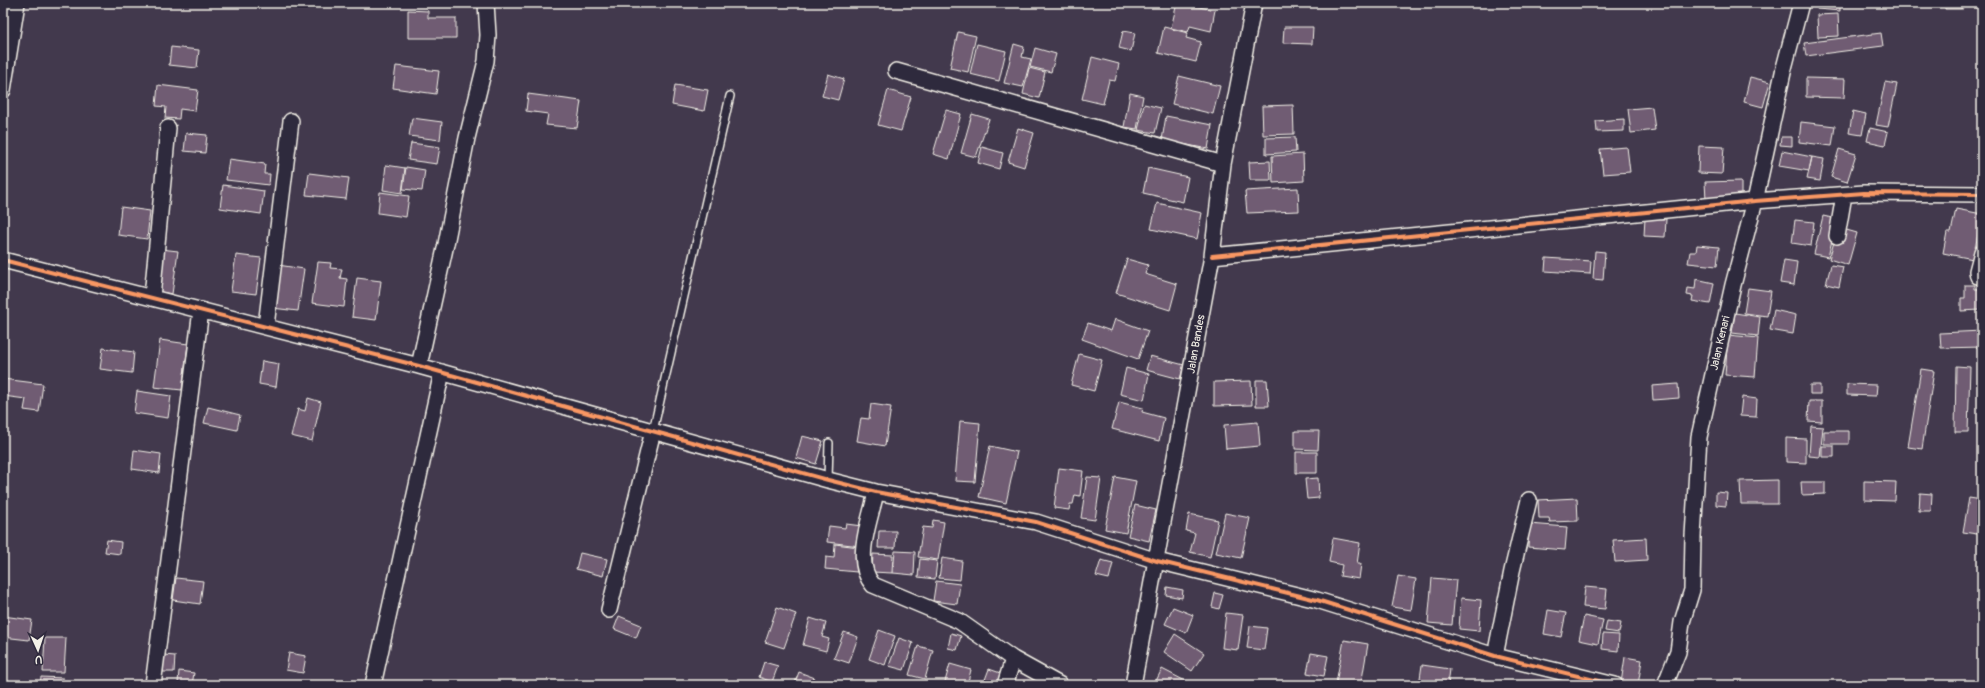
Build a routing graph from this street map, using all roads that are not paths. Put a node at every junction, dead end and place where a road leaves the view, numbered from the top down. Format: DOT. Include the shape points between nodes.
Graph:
graph roads {
  1 [pos="17,3"];
  2 [pos="486,3"];
  3 [pos="1254,3"];
  4 [pos="1801,3"];
  5 [pos="896,71"];
  6 [pos="3,90"];
  7 [pos="730,96"];
  8 [pos="291,121"];
  9 [pos="168,128"];
  10 [pos="1223,164"];
  11 [pos="1982,194"];
  12 [pos="1844,195"];
  13 [pos="1755,201"];
  14 [pos="1837,236"];
  15 [pos="1982,252"];
  16 [pos="1212,256"];
  17 [pos="3,260"];
  18 [pos="1982,277"];
  19 [pos="152,297"];
  20 [pos="201,310"];
  21 [pos="266,326"];
  22 [pos="419,366"];
  23 [pos="442,372"];
  24 [pos="653,431"];
  25 [pos="829,443"];
  26 [pos="828,480"];
  27 [pos="876,492"];
  28 [pos="1529,500"];
  29 [pos="1157,561"];
  30 [pos="609,610"];
  31 [pos="1495,656"];
  32 [pos="1013,658"];
  33 [pos="153,685"];
  34 [pos="373,685"];
  35 [pos="1005,685"];
  36 [pos="1060,685"];
  37 [pos="1133,685"];
  38 [pos="1615,685"];
  39 [pos="1665,685"];
  1 -- 6 [label="street"];
  2 -- 22 [label="street" via="486,61 467,138"];
  3 -- 10 [label="street, Jalan Bandes"];
  4 -- 13 [label="street, Jalan Kenari"];
  5 -- 10 [label="street"];
  7 -- 24 [label="lane"];
  8 -- 21 [label="street"];
  9 -- 19 [label="street"];
  10 -- 16 [label="street, Jalan Bandes"];
  11 -- 12 [label="street"];
  12 -- 13 [label="street"];
  12 -- 14 [label="street"];
  13 -- 16 [label="street"];
  13 -- 39 [label="street, Jalan Kenari" via="1733,285 1699,437 1692,536 1692,590 1682,622 1678,652"];
  15 -- 18 [label="street" via="1977,271 1978,276"];
  16 -- 29 [label="street, Jalan Bandes"];
  17 -- 19 [label="street"];
  19 -- 20 [label="street"];
  20 -- 21 [label="street"];
  20 -- 33 [label="street"];
  21 -- 22 [label="street"];
  22 -- 23 [label="street"];
  23 -- 24 [label="street"];
  23 -- 34 [label="street"];
  24 -- 26 [label="street"];
  24 -- 30 [label="street"];
  25 -- 26 [label="lane"];
  26 -- 27 [label="street"];
  27 -- 29 [label="street" via="1036,522"];
  27 -- 32 [label="street" via="863,548 864,565 869,581 877,588 960,621"];
  28 -- 31 [label="street"];
  29 -- 31 [label="street" via="1317,600"];
  29 -- 37 [label="street, Jalan Bandes"];
  31 -- 38 [label="street"];
  32 -- 35 [label="street"];
  32 -- 36 [label="street"];
}
